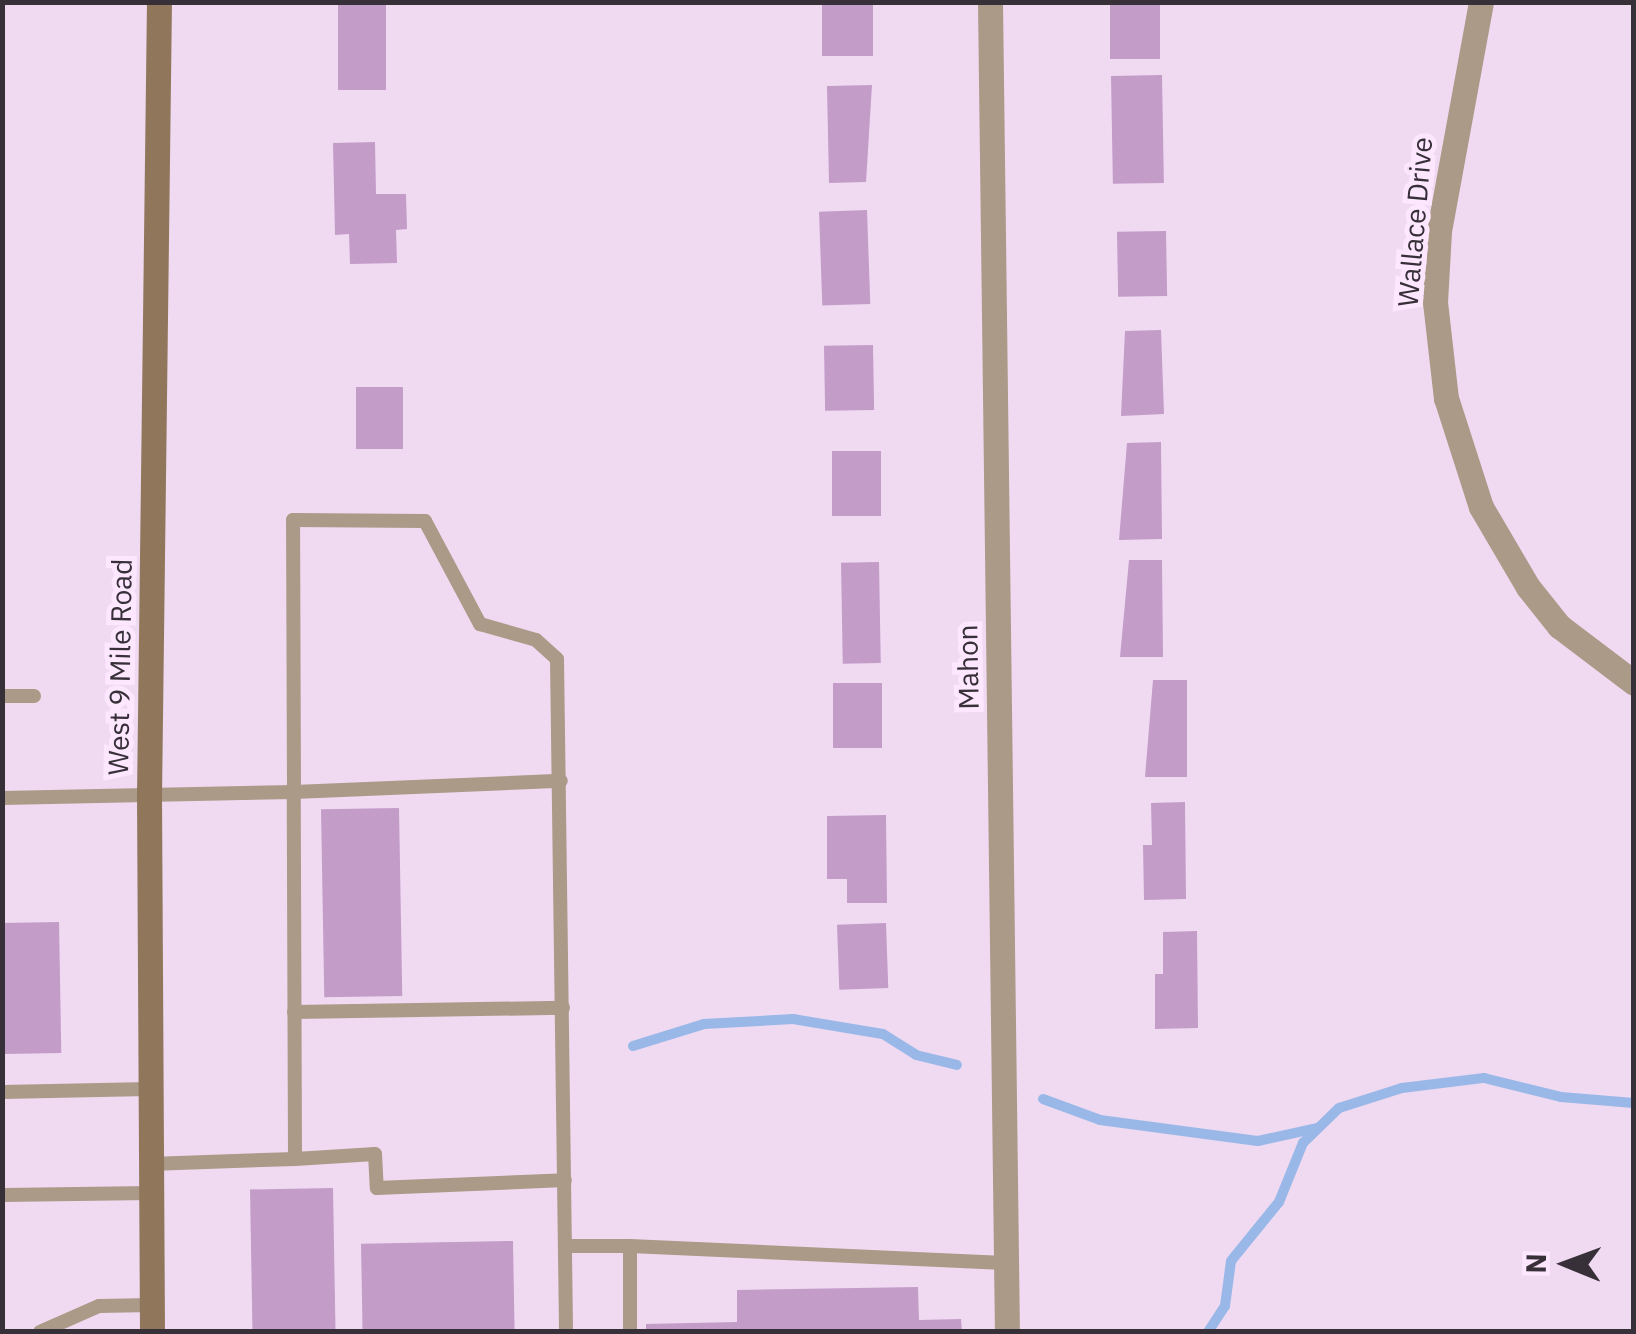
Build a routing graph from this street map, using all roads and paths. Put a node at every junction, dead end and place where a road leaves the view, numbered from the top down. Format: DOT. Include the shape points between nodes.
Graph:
graph roads {
  1 [pos="159,2"];
  2 [pos="990,2"];
  3 [pos="1480,2"];
  4 [pos="1634,683"];
  5 [pos="2,696"];
  6 [pos="34,696"];
  7 [pos="561,781"];
  8 [pos="294,792"];
  9 [pos="149,796"];
  10 [pos="2,798"];
  11 [pos="563,1008"];
  12 [pos="294,1012"];
  13 [pos="149,1089"];
  14 [pos="2,1092"];
  15 [pos="294,1159"];
  16 [pos="150,1164"];
  17 [pos="566,1180"];
  18 [pos="151,1193"];
  19 [pos="2,1196"];
  20 [pos="566,1246"];
  21 [pos="630,1246"];
  22 [pos="1005,1263"];
  23 [pos="152,1305"];
  24 [pos="40,1332"];
  25 [pos="152,1332"];
  26 [pos="566,1332"];
  27 [pos="630,1332"];
  28 [pos="1007,1332"];
  1 -- 9 [label="main road, West 9 Mile Road"];
  2 -- 22 [label="street, Mahon"];
  3 -- 4 [label="street, Wallace Drive" via="1439,231 1435,302 1446,398 1481,508 1528,588 1558,626"];
  5 -- 6 [label="lane"];
  7 -- 8 [label="lane"];
  7 -- 8 [label="lane" via="557,659 536,640 480,624 425,522 344,516 293,520"];
  7 -- 11 [label="lane"];
  8 -- 9 [label="lane"];
  8 -- 12 [label="lane"];
  9 -- 10 [label="lane"];
  9 -- 13 [label="main road, West 9 Mile Road"];
  11 -- 12 [label="lane"];
  11 -- 17 [label="lane"];
  12 -- 15 [label="lane"];
  13 -- 14 [label="lane"];
  13 -- 16 [label="main road, West 9 Mile Road"];
  15 -- 16 [label="lane"];
  15 -- 17 [label="lane" via="375,1154 376,1188"];
  16 -- 18 [label="main road, West 9 Mile Road"];
  17 -- 20 [label="lane"];
  18 -- 19 [label="lane"];
  18 -- 23 [label="main road, West 9 Mile Road"];
  20 -- 21 [label="lane"];
  20 -- 26 [label="lane"];
  21 -- 22 [label="lane"];
  21 -- 27 [label="lane"];
  22 -- 28 [label="street, Mahon"];
  23 -- 24 [label="lane" via="100,1306"];
  23 -- 25 [label="main road, West 9 Mile Road"];
}
